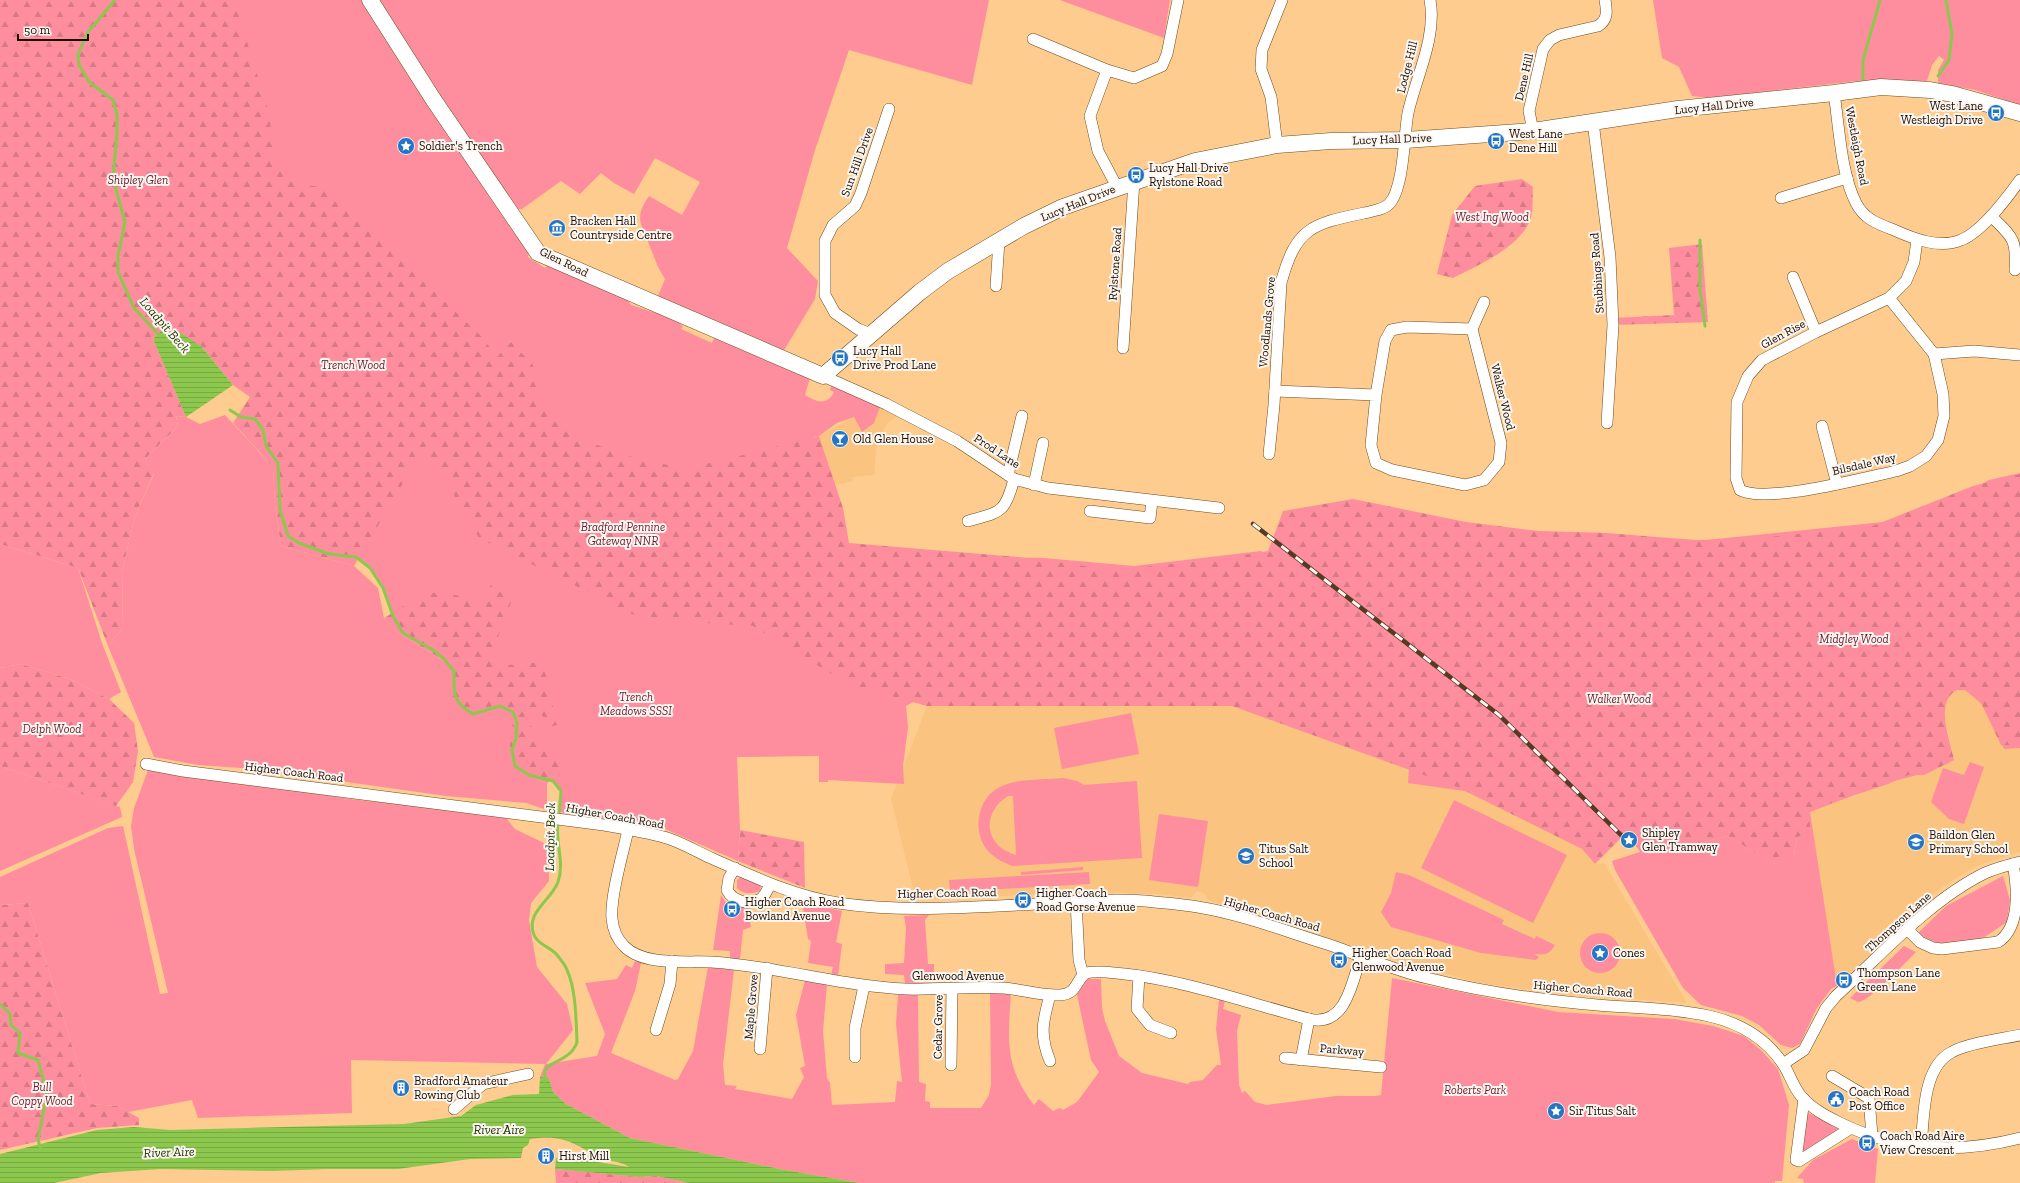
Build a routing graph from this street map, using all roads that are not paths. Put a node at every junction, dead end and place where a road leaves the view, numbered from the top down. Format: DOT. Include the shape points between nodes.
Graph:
graph roads {
  1 [pos="370,0"];
  2 [pos="1178,0"];
  3 [pos="1282,0"];
  4 [pos="1430,0"];
  5 [pos="1605,0"];
  6 [pos="1033,39"];
  7 [pos="1107,70"];
  8 [pos="1834,93"];
  9 [pos="889,109"];
  10 [pos="2020,113"];
  11 [pos="1593,122"];
  12 [pos="1533,131"];
  13 [pos="1406,140"];
  14 [pos="1277,145"];
  15 [pos="1847,178"];
  16 [pos="2020,180"];
  17 [pos="1134,181"];
  18 [pos="1117,187"];
  19 [pos="1781,198"];
  20 [pos="1991,216"];
  21 [pos="1917,240"];
  22 [pos="999,241"];
  23 [pos="2015,270"];
  24 [pos="1793,277"];
  25 [pos="996,286"];
  26 [pos="1890,298"];
  27 [pos="1484,302"];
  28 [pos="1472,329"];
  29 [pos="1816,332"];
  30 [pos="870,334"];
  31 [pos="1123,348"];
  32 [pos="1934,354"];
  33 [pos="2020,355"];
  34 [pos="822,376"];
  35 [pos="1275,391"];
  36 [pos="1376,394"];
  37 [pos="1022,416"];
  38 [pos="1607,423"];
  39 [pos="1822,426"];
  40 [pos="1043,443"];
  41 [pos="1269,454"];
  42 [pos="1011,477"];
  43 [pos="1837,484"];
  44 [pos="1034,485"];
  45 [pos="1747,494"];
  46 [pos="1152,501"];
  47 [pos="1219,508"];
  48 [pos="1090,511"];
  49 [pos="968,521"];
  50 [pos="146,764"];
  51 [pos="628,830"];
  52 [pos="2017,863"];
  53 [pos="735,868"];
  54 [pos="770,884"];
  55 [pos="1076,901"];
  56 [pos="1908,930"];
  57 [pos="1361,956"];
  58 [pos="672,961"];
  59 [pos="767,968"];
  60 [pos="1083,975"];
  61 [pos="1139,976"];
  62 [pos="864,986"];
  63 [pos="952,989"];
  64 [pos="1050,995"];
  65 [pos="1309,1019"];
  66 [pos="656,1030"];
  67 [pos="1171,1033"];
  68 [pos="2020,1035"];
  69 [pos="760,1049"];
  70 [pos="855,1057"];
  71 [pos="1285,1058"];
  72 [pos="1301,1060"];
  73 [pos="1050,1061"];
  74 [pos="1784,1064"];
  75 [pos="951,1065"];
  76 [pos="1381,1067"];
  77 [pos="528,1074"];
  78 [pos="1832,1076"];
  79 [pos="1804,1099"];
  80 [pos="454,1109"];
  81 [pos="1851,1128"];
  82 [pos="1872,1136"];
  83 [pos="2020,1138"];
  84 [pos="1921,1147"];
  1 -- 34 [label="street, Glen Road" via="433,99 538,253"];
  2 -- 7 [label="street" via="1167,54 1162,66 1134,78"];
  3 -- 14 [label="street" via="1262,50 1261,69 1271,96"];
  4 -- 13 [label="street, Lodge Hill" via="1432,18 1408,113"];
  5 -- 12 [label="street, Dene Hill" via="1606,16 1603,23 1559,35 1550,40 1544,49 1530,111"];
  6 -- 7 [label="street"];
  7 -- 18 [label="street" via="1090,116 1098,151"];
  8 -- 10 [label="street, Lucy Hall Drive" via="1881,87 1930,90"];
  8 -- 11 [label="street, Lucy Hall Drive" via="1678,109"];
  8 -- 15 [label="street, Westleigh Road"];
  9 -- 30 [label="street, Sun Hill Drive" via="855,206 833,226 825,241 825,295 835,313"];
  11 -- 12 [label="street, Lucy Hall Drive"];
  11 -- 38 [label="street, Stubbings Road" via="1610,257 1614,325"];
  12 -- 13 [label="street, Lucy Hall Drive"];
  13 -- 14 [label="street, Lucy Hall Drive"];
  13 -- 35 [label="street, Woodlands Grove" via="1399,180 1389,204 1380,210 1336,218 1319,224 1299,239 1292,250 1281,283"];
  14 -- 17 [label="street, Lucy Hall Drive" via="1195,161"];
  15 -- 19 [label="street"];
  15 -- 21 [label="street, Westleigh Road" via="1856,204 1869,220"];
  16 -- 20 [label="street, Westleigh Road"];
  17 -- 18 [label="street, Lucy Hall Drive"];
  17 -- 31 [label="street, Rylstone Road"];
  18 -- 22 [label="street, Lucy Hall Drive" via="1063,207"];
  20 -- 21 [label="street, Westleigh Road" via="1962,240 1942,243"];
  20 -- 23 [label="street" via="2011,237 2016,249"];
  21 -- 26 [label="street, Glen Rise" via="1914,262 1906,281"];
  22 -- 25 [label="street"];
  22 -- 30 [label="street, Lucy Hall Drive" via="948,271"];
  24 -- 29 [label="street"];
  26 -- 29 [label="street, Glen Rise"];
  26 -- 32 [label="street, Bilsdale Way"];
  27 -- 28 [label="street"];
  28 -- 36 [label="street, Walker Wood" via="1407,327 1391,330 1385,341"];
  28 -- 36 [label="street, Walker Wood" via="1501,443 1499,462 1484,480 1465,485 1392,470 1376,463 1371,445"];
  29 -- 45 [label="street, Glen Rise" via="1762,360 1748,376 1737,402 1736,478 1740,490"];
  30 -- 34 [label="street, Lucy Hall Drive"];
  32 -- 33 [label="street" via="1974,351"];
  32 -- 43 [label="street, Bilsdale Way" via="1943,394 1944,416 1938,440 1926,456 1910,466"];
  34 -- 42 [label="street, Prod Lane" via="886,404 957,441"];
  35 -- 36 [label="street"];
  35 -- 41 [label="street, Woodlands Grove"];
  37 -- 42 [label="street"];
  39 -- 43 [label="street"];
  40 -- 44 [label="street"];
  42 -- 44 [label="street, Prod Lane"];
  42 -- 49 [label="street" via="1006,505 999,512"];
  43 -- 45 [label="street, Bilsdale Way" via="1791,493"];
  44 -- 46 [label="street, Prod Lane"];
  46 -- 47 [label="street, Prod Lane"];
  46 -- 48 [label="street" via="1150,518"];
  50 -- 51 [label="street, Higher Coach Road"];
  51 -- 53 [label="street, Higher Coach Road" via="668,839"];
  51 -- 58 [label="street, Glenwood Avenue" via="613,907 614,927 624,946 638,957"];
  52 -- 56 [label="street, Thompson Lane" via="1997,868 1970,881 1930,909"];
  52 -- 56 [label="street" via="2018,918 2012,932 2005,939 1942,949 1927,946"];
  53 -- 54 [label="street, Higher Coach Road"];
  53 -- 54 [label="street" via="727,890 738,901 759,900 765,895"];
  54 -- 55 [label="street, Higher Coach Road" via="824,900 872,906 953,908"];
  55 -- 57 [label="street, Higher Coach Road" via="1141,901 1198,907 1262,924"];
  55 -- 60 [label="street" via="1079,960"];
  56 -- 74 [label="street, Thompson Lane" via="1836,996 1826,1008 1804,1050"];
  57 -- 65 [label="street" via="1341,1010 1327,1019"];
  57 -- 74 [label="street, Higher Coach Road" via="1422,977 1503,994 1581,1004 1697,1013 1719,1018 1754,1033"];
  58 -- 59 [label="street, Glenwood Avenue"];
  58 -- 66 [label="street" via="670,984"];
  59 -- 62 [label="street, Glenwood Avenue"];
  59 -- 69 [label="street, Maple Grove"];
  60 -- 61 [label="street" via="1094,972"];
  60 -- 64 [label="street, Glenwood Avenue" via="1077,987 1069,993"];
  61 -- 65 [label="street" via="1192,986"];
  61 -- 67 [label="street" via="1138,1009 1150,1024"];
  62 -- 63 [label="street, Glenwood Avenue"];
  62 -- 70 [label="street" via="855,1028"];
  63 -- 64 [label="street, Glenwood Avenue" via="993,987"];
  63 -- 75 [label="street, Cedar Grove"];
  64 -- 73 [label="street" via="1042,1025 1043,1045"];
  65 -- 72 [label="street, Parkway"];
  68 -- 84 [label="street" via="1951,1052 1936,1066 1930,1079"];
  71 -- 72 [label="street, Parkway"];
  72 -- 76 [label="street, Parkway"];
  74 -- 79 [label="street, Higher Coach Road"];
  77 -- 80 [label="street" via="483,1084"];
  78 -- 82 [label="street" via="1868,1098"];
  79 -- 81 [label="street, Higher Coach Road" via="1820,1113"];
  79 -- 81 [label="street" via="1796,1160 1799,1161"];
  81 -- 82 [label="street, Higher Coach Road"];
  82 -- 84 [label="street, Higher Coach Road"];
  83 -- 84 [label="street, Higher Coach Road" via="1964,1148"];
}
